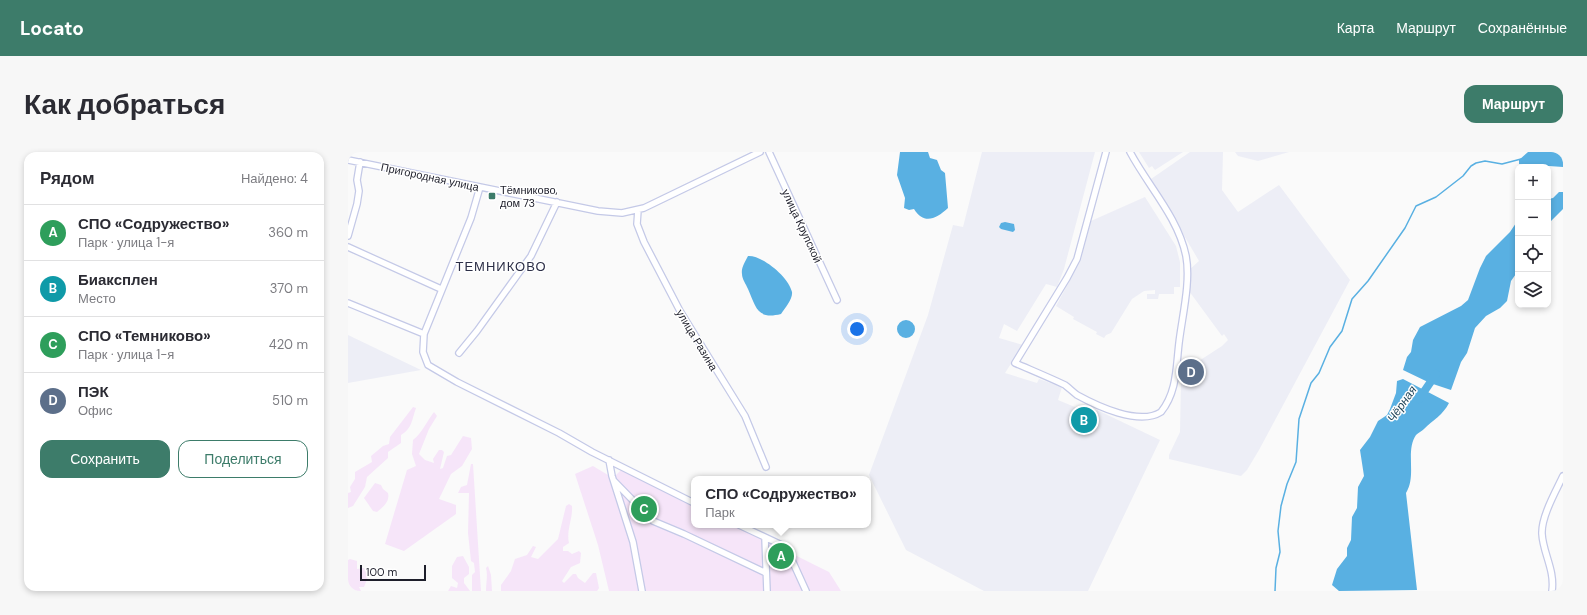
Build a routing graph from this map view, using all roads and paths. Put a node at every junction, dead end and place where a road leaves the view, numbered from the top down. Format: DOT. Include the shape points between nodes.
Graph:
graph roads {
  1 [pos="760,152"];
  2 [pos="769,152"];
  3 [pos="1106,152"];
  4 [pos="1130,152"];
  5 [pos="348,160"];
  6 [pos="360,162"];
  7 [pos="480,187"];
  8 [pos="557,202"];
  9 [pos="638,210"];
  10 [pos="348,235"];
  11 [pos="348,247"];
  12 [pos="441,289"];
  13 [pos="837,300"];
  14 [pos="348,303"];
  15 [pos="424,334"];
  16 [pos="459,353"];
  17 [pos="609,460"];
  18 [pos="766,467"];
  19 [pos="1563,476"];
  20 [pos="614,481"];
  21 [pos="691,501"];
  22 [pos="745,528"];
  23 [pos="765,538"];
  24 [pos="766,573"];
  25 [pos="642,591"];
  26 [pos="767,591"];
  27 [pos="806,591"];
  28 [pos="1552,591"];
  1 -- 9 [label="street, Пригородная улица"];
  2 -- 13 [label="street, улица Крупской"];
  3 -- 4 [label="street" via="1077,259 1014,363 1067,386 1076,394 1114,412 1147,417 1160,412 1174,390 1186,289 1186,261 1175,226"];
  5 -- 6 [label="street, Пригородная улица"];
  6 -- 7 [label="street, Пригородная улица"];
  6 -- 10 [label="street" via="357,204"];
  7 -- 8 [label="street, Пригородная улица"];
  7 -- 12 [label="street" via="468,225"];
  8 -- 9 [label="street, Пригородная улица" via="610,212"];
  8 -- 16 [label="street" via="531,256"];
  9 -- 18 [label="street, улица Разина" via="637,224 644,242 680,310 747,420"];
  11 -- 12 [label="street"];
  12 -- 15 [label="street"];
  14 -- 15 [label="street"];
  15 -- 17 [label="street" via="423,352 430,368"];
  17 -- 20 [label="street"];
  17 -- 21 [label="street"];
  19 -- 28 [label="street" via="1542,529 1551,570"];
  20 -- 24 [label="street" via="653,521"];
  20 -- 25 [label="street" via="633,542"];
  22 -- 23 [label="street"];
  23 -- 24 [label="street"];
  23 -- 27 [label="street" via="786,547"];
  24 -- 26 [label="street"];
}
